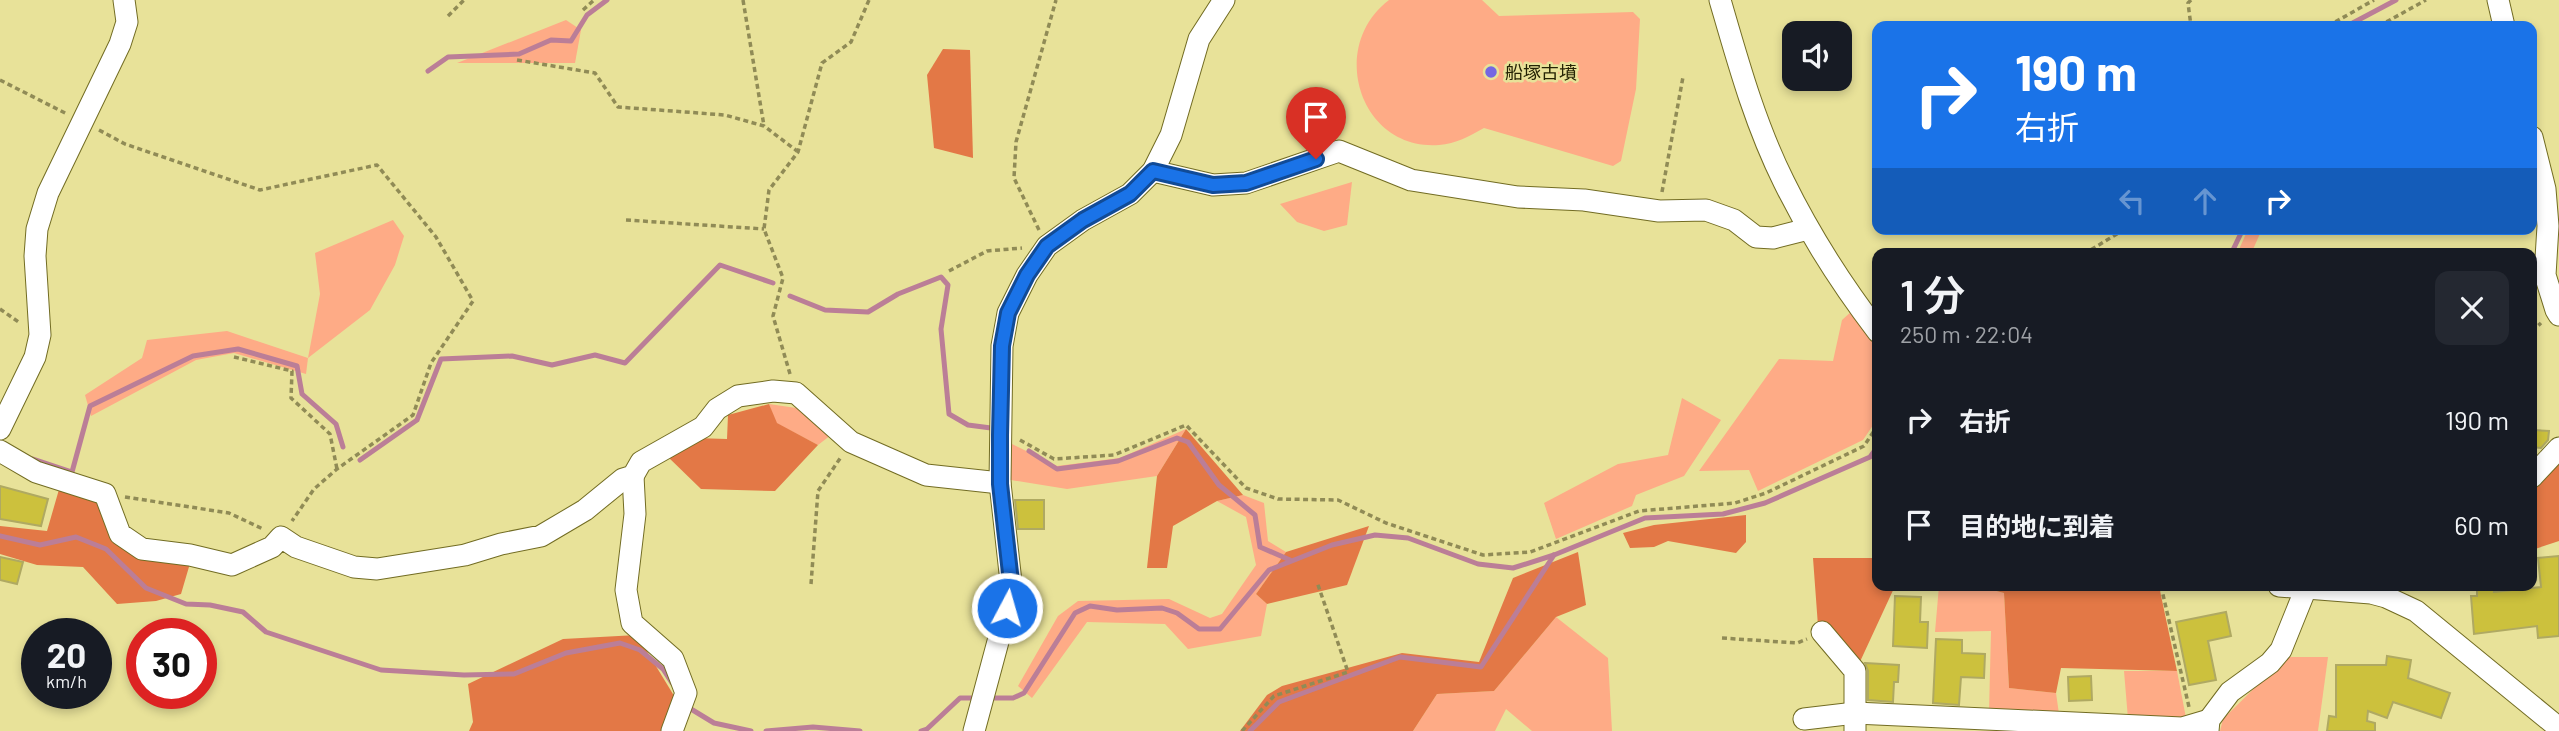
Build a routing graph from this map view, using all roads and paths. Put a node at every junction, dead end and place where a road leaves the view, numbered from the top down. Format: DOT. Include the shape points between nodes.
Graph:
graph roads {
  1 [pos="124,0"];
  2 [pos="464,0"];
  3 [pos="594,0"];
  4 [pos="743,0"];
  5 [pos="869,0"];
  6 [pos="1056,0"];
  7 [pos="1224,0"];
  8 [pos="1720,0"];
  9 [pos="2191,0"];
  10 [pos="2374,0"];
  11 [pos="2426,0"];
  12 [pos="2498,0"];
  13 [pos="583,10"];
  14 [pos="448,16"];
  15 [pos="2190,21"];
  16 [pos="2337,21"];
  17 [pos="2388,21"];
  18 [pos="2503,21"];
  19 [pos="517,60"];
  20 [pos="1683,77"];
  21 [pos="0,80"];
  22 [pos="83,122"];
  23 [pos="764,127"];
  24 [pos="798,152"];
  25 [pos="2537,157"];
  26 [pos="1153,171"];
  27 [pos="1659,211"];
  28 [pos="626,220"];
  29 [pos="764,229"];
  30 [pos="1808,229"];
  31 [pos="2115,235"];
  32 [pos="1047,246"];
  33 [pos="2094,248"];
  34 [pos="949,271"];
  35 [pos="2559,315"];
  36 [pos="1872,324"];
  37 [pos="234,357"];
  38 [pos="796,393"];
  39 [pos="0,429"];
  40 [pos="1872,434"];
  41 [pos="1000,435"];
  42 [pos="851,442"];
  43 [pos="2559,448"];
  44 [pos="0,451"];
  45 [pos="337,469"];
  46 [pos="2537,472"];
  47 [pos="633,476"];
  48 [pos="1000,484"];
  49 [pos="105,494"];
  50 [pos="281,537"];
  51 [pos="1317,582"];
  52 [pos="811,584"];
  53 [pos="2162,591"];
  54 [pos="2305,591"];
  55 [pos="2345,591"];
  56 [pos="2390,592"];
  57 [pos="1822,632"];
  58 [pos="1722,638"];
  59 [pos="1804,719"];
  60 [pos="1855,722"];
  61 [pos="976,724"];
  62 [pos="2209,726"];
  63 [pos="2559,728"];
  64 [pos="672,731"];
  65 [pos="1242,731"];
  1 -- 22 [label="street" via="127,22 120,44"];
  2 -- 14 [label="path"];
  3 -- 13 [label="path"];
  4 -- 23 [label="path"];
  5 -- 24 [label="path" via="851,42 822,63"];
  6 -- 32 [label="path" via="1016,142 1014,178"];
  7 -- 26 [label="street" via="1199,39 1171,135"];
  8 -- 30 [label="street" via="1763,134"];
  9 -- 15 [label="path"];
  10 -- 16 [label="path"];
  11 -- 17 [label="path"];
  12 -- 18 [label="street"];
  19 -- 23 [label="path" via="595,73 618,107 725,116"];
  20 -- 27 [label="path"];
  21 -- 22 [label="path"];
  22 -- 39 [label="street" via="47,193 37,229 40,335 35,357"];
  22 -- 45 [label="path" via="125,144 260,190 377,165 436,237 473,300 431,363 413,415"];
  23 -- 24 [label="path"];
  24 -- 29 [label="path" via="769,190"];
  25 -- 35 [label="street" via="2548,226 2545,275"];
  26 -- 27 [label="street" via="1213,185 1246,183 1339,151 1410,180 1518,197 1584,200"];
  26 -- 32 [label="street" via="1130,194"];
  27 -- 30 [label="street" via="1706,210 1734,220 1756,237 1773,238"];
  28 -- 29 [label="path"];
  29 -- 38 [label="path" via="783,278 773,316"];
  30 -- 36 [label="street"];
  31 -- 33 [label="path"];
  32 -- 34 [label="path" via="987,251"];
  32 -- 41 [label="street" via="1008,313 1002,346"];
  37 -- 45 [label="path" via="292,371 291,398 330,434"];
  38 -- 42 [label="street"];
  38 -- 47 [label="street" via="738,396 716,409 703,426 641,462"];
  40 -- 41 [label="path" via="1864,446 1735,503 1639,511 1530,552 1483,555 1386,523 1338,500 1278,499 1246,488 1186,425 1114,456 1054,459 1022,440"];
  41 -- 48 [label="street"];
  42 -- 48 [label="street" via="926,475"];
  42 -- 52 [label="path" via="818,491"];
  43 -- 46 [label="street"];
  44 -- 49 [label="street" via="36,472"];
  45 -- 50 [label="path" via="314,489"];
  47 -- 50 [label="street" via="541,536 465,555 377,569 354,567 296,547"];
  47 -- 64 [label="street" via="635,514 626,590 632,623 673,659 683,701"];
  48 -- 61 [label="street" via="1011,582"];
  49 -- 50 [label="path" via="229,513"];
  49 -- 50 [label="street" via="120,534 142,549 232,565 272,547"];
  51 -- 65 [label="path" via="1348,672 1274,696"];
  53 -- 62 [label="path" via="2192,718"];
  54 -- 62 [label="street" via="2281,650 2230,692"];
  55 -- 56 [label="street"];
  56 -- 63 [label="street"];
  57 -- 58 [label="path" via="1797,643"];
  57 -- 60 [label="street" via="1855,671"];
  59 -- 60 [label="street"];
  60 -- 62 [label="street"];
}
